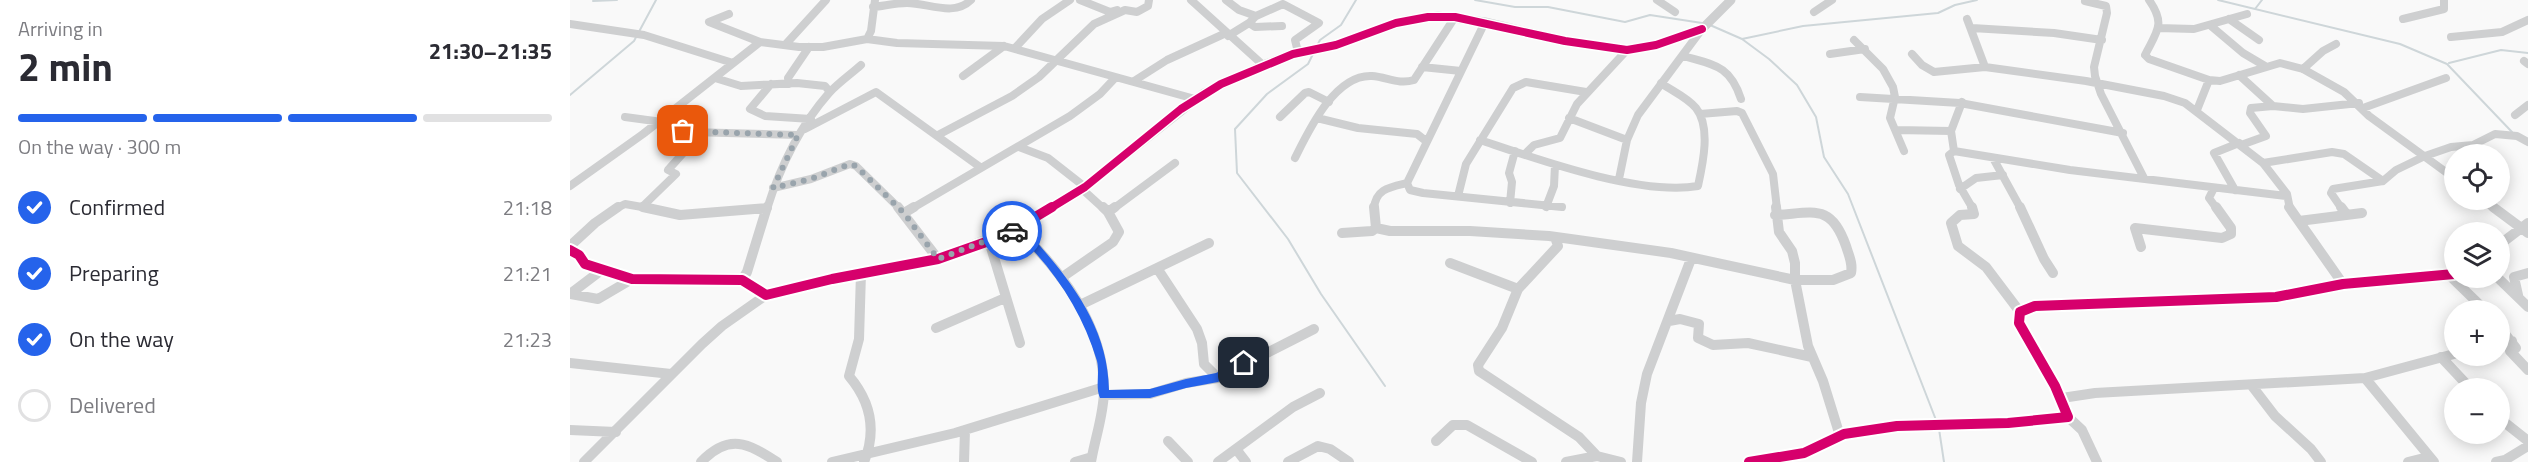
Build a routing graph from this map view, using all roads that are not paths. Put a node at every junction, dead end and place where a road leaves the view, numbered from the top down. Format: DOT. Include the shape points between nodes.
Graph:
graph roads {
  1 [pos="826,0"];
  2 [pos="971,0"];
  3 [pos="1070,0"];
  4 [pos="1080,0"];
  5 [pos="1149,0"];
  6 [pos="1226,0"];
  7 [pos="1657,0"];
  8 [pos="1731,0"];
  9 [pos="1832,0"];
  10 [pos="2149,0"];
  11 [pos="2442,0"];
  12 [pos="1194,1"];
  13 [pos="2085,1"];
  14 [pos="874,3"];
  15 [pos="1125,10"];
  16 [pos="1675,12"];
  17 [pos="1814,12"];
  18 [pos="729,14"];
  19 [pos="2247,14"];
  20 [pos="1256,16"];
  21 [pos="1455,16"];
  22 [pos="1967,19"];
  23 [pos="2229,19"];
  24 [pos="2403,19"];
  25 [pos="2528,20"];
  26 [pos="1249,22"];
  27 [pos="1485,22"];
  28 [pos="570,24"];
  29 [pos="1282,26"];
  30 [pos="1705,26"];
  31 [pos="2211,26"];
  32 [pos="1972,28"];
  33 [pos="2158,28"];
  34 [pos="1227,34"];
  35 [pos="2451,37"];
  36 [pos="867,39"];
  37 [pos="1854,40"];
  38 [pos="2102,40"];
  39 [pos="2259,40"];
  40 [pos="760,42"];
  41 [pos="2336,44"];
  42 [pos="785,45"];
  43 [pos="1005,46"];
  44 [pos="809,47"];
  45 [pos="1015,48"];
  46 [pos="1627,50"];
  47 [pos="1865,50"];
  48 [pos="1302,52"];
  49 [pos="1830,54"];
  50 [pos="1912,54"];
  51 [pos="1683,56"];
  52 [pos="1054,60"];
  53 [pos="733,63"];
  54 [pos="861,65"];
  55 [pos="1263,65"];
  56 [pos="2265,66"];
  57 [pos="1422,67"];
  58 [pos="1985,67"];
  59 [pos="2303,69"];
  60 [pos="1461,71"];
  61 [pos="2240,75"];
  62 [pos="963,76"];
  63 [pos="715,78"];
  64 [pos="1115,78"];
  65 [pos="2446,78"];
  66 [pos="2209,80"];
  67 [pos="1134,81"];
  68 [pos="1660,83"];
  69 [pos="771,84"];
  70 [pos="789,84"];
  71 [pos="2097,84"];
  72 [pos="830,92"];
  73 [pos="1586,92"];
  74 [pos="1860,97"];
  75 [pos="1895,97"];
  76 [pos="1195,99"];
  77 [pos="1741,99"];
  78 [pos="1329,102"];
  79 [pos="1962,102"];
  80 [pos="2361,105"];
  81 [pos="2528,105"];
  82 [pos="2273,106"];
  83 [pos="2198,110"];
  84 [pos="1700,114"];
  85 [pos="2515,115"];
  86 [pos="625,117"];
  87 [pos="1280,117"];
  88 [pos="811,118"];
  89 [pos="1317,118"];
  90 [pos="1569,118"];
  91 [pos="662,122"];
  92 [pos="1896,130"];
  93 [pos="1951,131"];
  94 [pos="801,132"];
  95 [pos="701,133"];
  96 [pos="2123,133"];
  97 [pos="938,135"];
  98 [pos="1480,140"];
  99 [pos="1628,140"];
  100 [pos="1426,141"];
  101 [pos="2528,142"];
  102 [pos="2240,144"];
  103 [pos="1019,147"];
  104 [pos="1515,151"];
  105 [pos="1904,151"];
  106 [pos="1954,151"];
  107 [pos="1526,154"];
  108 [pos="2425,156"];
  109 [pos="1295,158"];
  110 [pos="1993,158"];
  111 [pos="1175,163"];
  112 [pos="2263,163"];
  113 [pos="1555,165"];
  114 [pos="980,167"];
  115 [pos="2444,170"];
  116 [pos="2002,175"];
  117 [pos="1619,178"];
  118 [pos="2144,178"];
  119 [pos="2383,181"];
  120 [pos="1407,183"];
  121 [pos="570,186"];
  122 [pos="773,188"];
  123 [pos="1083,188"];
  124 [pos="2214,188"];
  125 [pos="1960,189"];
  126 [pos="2235,190"];
  127 [pos="1458,195"];
  128 [pos="2286,196"];
  129 [pos="1510,203"];
  130 [pos="642,207"];
  131 [pos="1546,207"];
  132 [pos="1562,207"];
  133 [pos="767,208"];
  134 [pos="2498,210"];
  135 [pos="1108,212"];
  136 [pos="904,213"];
  137 [pos="2362,213"];
  138 [pos="1775,215"];
  139 [pos="2347,215"];
  140 [pos="2299,221"];
  141 [pos="1017,228"];
  142 [pos="1376,228"];
  143 [pos="2525,228"];
  144 [pos="1342,233"];
  145 [pos="1555,237"];
  146 [pos="2510,238"];
  147 [pos="989,241"];
  148 [pos="1209,243"];
  149 [pos="2141,247"];
  150 [pos="570,248"];
  151 [pos="938,259"];
  152 [pos="1691,259"];
  153 [pos="1450,263"];
  154 [pos="1157,268"];
  155 [pos="603,269"];
  156 [pos="861,273"];
  157 [pos="2053,273"];
  158 [pos="2528,273"];
  159 [pos="2444,276"];
  160 [pos="1061,278"];
  161 [pos="632,279"];
  162 [pos="742,280"];
  163 [pos="1795,280"];
  164 [pos="2343,284"];
  165 [pos="2464,288"];
  166 [pos="2509,288"];
  167 [pos="1518,289"];
  168 [pos="570,294"];
  169 [pos="766,295"];
  170 [pos="2518,297"];
  171 [pos="1005,298"];
  172 [pos="2476,300"];
  173 [pos="1080,305"];
  174 [pos="2528,307"];
  175 [pos="2020,312"];
  176 [pos="1669,321"];
  177 [pos="936,328"];
  178 [pos="1314,329"];
  179 [pos="1020,344"];
  180 [pos="2511,346"];
  181 [pos="2444,356"];
  182 [pos="1812,357"];
  183 [pos="2441,357"];
  184 [pos="570,363"];
  185 [pos="2528,370"];
  186 [pos="671,374"];
  187 [pos="1218,378"];
  188 [pos="2365,378"];
  189 [pos="2461,378"];
  190 [pos="2252,386"];
  191 [pos="1104,391"];
  192 [pos="1320,393"];
  193 [pos="2062,398"];
  194 [pos="2068,417"];
  195 [pos="2510,427"];
  196 [pos="570,430"];
  197 [pos="965,430"];
  198 [pos="616,432"];
  199 [pos="1840,436"];
  200 [pos="1168,441"];
  201 [pos="1436,441"];
  202 [pos="2528,441"];
  203 [pos="2528,446"];
  204 [pos="1236,449"];
  205 [pos="1597,456"];
  206 [pos="866,457"];
  207 [pos="1805,457"];
  208 [pos="1092,459"];
  209 [pos="2431,459"];
  210 [pos="2502,461"];
  211 [pos="584,462"];
  212 [pos="701,462"];
  213 [pos="777,462"];
  214 [pos="832,462"];
  215 [pos="964,462"];
  216 [pos="1075,462"];
  217 [pos="1188,462"];
  218 [pos="1218,462"];
  219 [pos="1246,462"];
  220 [pos="1288,462"];
  221 [pos="1349,462"];
  222 [pos="1532,462"];
  223 [pos="1566,462"];
  224 [pos="1621,462"];
  225 [pos="1637,462"];
  226 [pos="1749,462"];
  227 [pos="2097,462"];
  228 [pos="2321,462"];
  229 [pos="2408,462"];
  1 -- 42 [label="street"];
  2 -- 14 [label="street" via="956,9"];
  3 -- 45 [label="street" via="1042,19"];
  4 -- 15 [label="street" via="1110,12"];
  5 -- 15 [label="street" via="1148,6 1137,12"];
  6 -- 20 [label="street"];
  7 -- 16 [label="street"];
  8 -- 30 [label="street"];
  9 -- 17 [label="street"];
  10 -- 33 [label="street" via="2159,14"];
  11 -- 24 [label="street" via="2444,9"];
  12 -- 34 [label="street"];
  13 -- 38 [label="street" via="2106,6"];
  14 -- 36 [label="street"];
  15 -- 52 [label="street" via="1094,24"];
  18 -- 40 [label="street" via="710,22"];
  19 -- 23 [label="street"];
  20 -- 26 [label="street"];
  20 -- 48 [label="street" via="1283,4 1319,23 1295,40"];
  21 -- 27 [label="street"];
  21 -- 48 [label="street" via="1407,20 1336,45"];
  21 -- 57 [label="street"];
  22 -- 32 [label="street"];
  23 -- 31 [label="street"];
  23 -- 39 [label="street"];
  25 -- 35 [label="street" via="2501,33"];
  26 -- 29 [label="street" via="1255,27"];
  26 -- 34 [label="street"];
  27 -- 46 [label="street" via="1565,41"];
  27 -- 60 [label="street"];
  28 -- 53 [label="street" via="644,35"];
  30 -- 46 [label="street" via="1656,45"];
  30 -- 51 [label="street"];
  31 -- 33 [label="street" via="2186,30"];
  31 -- 56 [label="street"];
  32 -- 38 [label="street" via="2016,28"];
  32 -- 58 [label="street"];
  33 -- 66 [label="street" via="2146,57"];
  34 -- 55 [label="street"];
  34 -- 67 [label="street" via="1182,53"];
  36 -- 43 [label="street"];
  36 -- 44 [label="street"];
  37 -- 47 [label="street"];
  38 -- 71 [label="street" via="2094,67"];
  40 -- 42 [label="street"];
  40 -- 53 [label="street"];
  41 -- 59 [label="street"];
  42 -- 44 [label="street"];
  43 -- 45 [label="street"];
  43 -- 62 [label="street"];
  44 -- 70 [label="street" via="788,78"];
  45 -- 52 [label="street"];
  46 -- 73 [label="street"];
  47 -- 49 [label="street"];
  47 -- 75 [label="street" via="1884,69"];
  48 -- 55 [label="street"];
  50 -- 58 [label="street" via="1934,72"];
  51 -- 68 [label="street"];
  51 -- 77 [label="street" via="1729,75 1736,81"];
  52 -- 64 [label="street"];
  52 -- 97 [label="street" via="1039,77 1012,96"];
  53 -- 63 [label="street"];
  54 -- 72 [label="street"];
  55 -- 76 [label="street"];
  56 -- 59 [label="street" via="2285,63"];
  56 -- 61 [label="street"];
  57 -- 60 [label="street"];
  57 -- 78 [label="street" via="1409,82 1372,76 1355,79"];
  58 -- 71 [label="street"];
  59 -- 80 [label="street"];
  60 -- 100 [label="street"];
  61 -- 66 [label="street"];
  61 -- 82 [label="street"];
  63 -- 69 [label="street" via="741,86"];
  63 -- 91 [label="street"];
  64 -- 67 [label="street"];
  64 -- 103 [label="street" via="1070,116"];
  65 -- 80 [label="street"];
  66 -- 83 [label="street"];
  67 -- 76 [label="street"];
  68 -- 84 [label="street"];
  68 -- 99 [label="street" via="1638,115"];
  69 -- 70 [label="street"];
  69 -- 88 [label="street" via="750,109 765,116"];
  70 -- 72 [label="street" via="825,86"];
  71 -- 83 [label="street" via="2164,96"];
  71 -- 96 [label="street"];
  72 -- 88 [label="street"];
  73 -- 90 [label="street"];
  73 -- 98 [label="street" via="1520,83"];
  74 -- 75 [label="street"];
  75 -- 79 [label="street"];
  75 -- 92 [label="street" via="1890,118"];
  76 -- 123 [label="street"];
  78 -- 87 [label="street" via="1305,93"];
  78 -- 89 [label="street"];
  79 -- 93 [label="street"];
  79 -- 96 [label="street"];
  80 -- 82 [label="street" via="2303,109"];
  80 -- 108 [label="street" via="2369,116"];
  81 -- 85 [label="street"];
  82 -- 102 [label="street" via="2249,109 2266,136"];
  83 -- 102 [label="street"];
  84 -- 117 [label="street" via="1703,142 1698,186 1676,190"];
  84 -- 138 [label="street" via="1742,113 1773,174"];
  86 -- 91 [label="street"];
  88 -- 94 [label="street"];
  89 -- 100 [label="street" via="1359,128 1417,134"];
  89 -- 109 [label="street"];
  90 -- 99 [label="street"];
  90 -- 107 [label="street" via="1560,138 1534,145"];
  91 -- 95 [label="street"];
  91 -- 121 [label="street"];
  92 -- 93 [label="street"];
  92 -- 105 [label="street"];
  93 -- 106 [label="street"];
  94 -- 95 [label="street"];
  94 -- 97 [label="street" via="876,92"];
  94 -- 122 [label="street"];
  95 -- 130 [label="street" via="668,171 676,174"];
  96 -- 118 [label="street"];
  97 -- 114 [label="street"];
  98 -- 104 [label="street"];
  98 -- 127 [label="street" via="1466,164"];
  99 -- 117 [label="street"];
  100 -- 120 [label="street"];
  101 -- 108 [label="street" via="2500,133 2473,145"];
  102 -- 112 [label="street"];
  102 -- 126 [label="street" via="2214,153"];
  103 -- 114 [label="street"];
  103 -- 123 [label="street" via="1048,158"];
  104 -- 107 [label="street"];
  104 -- 129 [label="street" via="1509,173"];
  106 -- 110 [label="street"];
  106 -- 125 [label="street" via="1949,155"];
  107 -- 113 [label="street"];
  108 -- 115 [label="street"];
  108 -- 119 [label="street"];
  110 -- 116 [label="street"];
  110 -- 118 [label="street"];
  111 -- 135 [label="street"];
  112 -- 119 [label="street" via="2332,152 2344,154"];
  112 -- 128 [label="street"];
  113 -- 117 [label="street"];
  113 -- 131 [label="street" via="1557,176"];
  114 -- 136 [label="street"];
  116 -- 125 [label="street" via="1976,178"];
  116 -- 157 [label="street"];
  118 -- 124 [label="street"];
  119 -- 139 [label="street" via="2333,189 2331,193"];
  120 -- 127 [label="street" via="1410,190 1418,193"];
  120 -- 142 [label="street" via="1383,189 1375,196 1372,210"];
  122 -- 133 [label="street"];
  122 -- 136 [label="street" via="850,164 860,169"];
  123 -- 135 [label="street"];
  123 -- 141 [label="street"];
  124 -- 126 [label="street"];
  124 -- 149 [label="street" via="2209,198 2230,228 2229,236 2141,226 2135,228"];
  125 -- 175 [label="street" via="1975,211 1960,215 1951,223 1958,246 1986,267"];
  126 -- 128 [label="street"];
  127 -- 129 [label="street"];
  128 -- 140 [label="street"];
  129 -- 131 [label="street"];
  130 -- 133 [label="street" via="680,215"];
  130 -- 150 [label="street" via="626,204 617,208 580,235"];
  131 -- 132 [label="street"];
  133 -- 162 [label="street"];
  134 -- 143 [label="street"];
  135 -- 160 [label="street" via="1119,229 1113,242"];
  136 -- 151 [label="street"];
  137 -- 139 [label="street"];
  138 -- 163 [label="street" via="1779,232 1792,251"];
  138 -- 163 [label="street" via="1822,214 1830,218 1838,224 1853,267 1851,273 1833,280"];
  139 -- 140 [label="street"];
  140 -- 164 [label="street"];
  141 -- 147 [label="street"];
  141 -- 160 [label="street"];
  142 -- 144 [label="street"];
  142 -- 145 [label="street"];
  143 -- 146 [label="street"];
  145 -- 152 [label="street"];
  145 -- 167 [label="street" via="1558,246"];
  147 -- 151 [label="street"];
  147 -- 171 [label="street"];
  148 -- 154 [label="street"];
  150 -- 155 [label="street" via="585,264"];
  151 -- 156 [label="street"];
  152 -- 163 [label="street"];
  152 -- 176 [label="street"];
  153 -- 167 [label="street"];
  154 -- 173 [label="street"];
  154 -- 187 [label="street" via="1195,321 1204,364"];
  155 -- 161 [label="street"];
  155 -- 168 [label="street"];
  156 -- 169 [label="street"];
  156 -- 206 [label="street" via="858,338 849,376 870,406 873,428"];
  158 -- 170 [label="street" via="2514,277"];
  159 -- 164 [label="street"];
  160 -- 173 [label="street"];
  161 -- 162 [label="street"];
  161 -- 168 [label="street" via="598,299"];
  162 -- 169 [label="street"];
  163 -- 182 [label="street"];
  164 -- 175 [label="street" via="2276,297 2035,306"];
  165 -- 172 [label="street"];
  166 -- 170 [label="street"];
  167 -- 205 [label="street" via="1502,328 1478,365 1479,371 1579,437"];
  169 -- 186 [label="street" via="722,326"];
  170 -- 174 [label="street"];
  171 -- 177 [label="street"];
  171 -- 179 [label="street"];
  173 -- 191 [label="street" via="1103,364"];
  175 -- 193 [label="street" via="2019,323"];
  176 -- 182 [label="street" via="1680,319 1699,324 1698,338 1713,345 1748,343"];
  176 -- 225 [label="street" via="1647,374"];
  178 -- 187 [label="street"];
  180 -- 185 [label="street"];
  181 -- 183 [label="street"];
  182 -- 199 [label="street"];
  183 -- 188 [label="street"];
  183 -- 189 [label="street"];
  184 -- 186 [label="street"];
  186 -- 198 [label="street"];
  187 -- 191 [label="street" via="1150,394"];
  188 -- 190 [label="street"];
  188 -- 209 [label="street"];
  190 -- 193 [label="street"];
  190 -- 228 [label="street" via="2274,416 2311,448"];
  191 -- 197 [label="street"];
  191 -- 208 [label="street"];
  192 -- 204 [label="street" via="1293,407"];
  193 -- 194 [label="street"];
  194 -- 199 [label="street" via="1897,426"];
  194 -- 227 [label="street" via="2082,430"];
  195 -- 202 [label="street"];
  196 -- 198 [label="street"];
  197 -- 206 [label="street"];
  197 -- 215 [label="street"];
  198 -- 211 [label="street"];
  199 -- 207 [label="street"];
  200 -- 217 [label="street"];
  201 -- 222 [label="street" via="1448,426 1461,423"];
  203 -- 210 [label="street"];
  204 -- 218 [label="street"];
  204 -- 219 [label="street"];
  205 -- 223 [label="street"];
  205 -- 224 [label="street"];
  206 -- 214 [label="street"];
  207 -- 226 [label="street"];
  208 -- 216 [label="street"];
  209 -- 229 [label="street"];
  212 -- 213 [label="street" via="708,453 729,444 757,448"];
  220 -- 221 [label="street" via="1318,445"];
}
